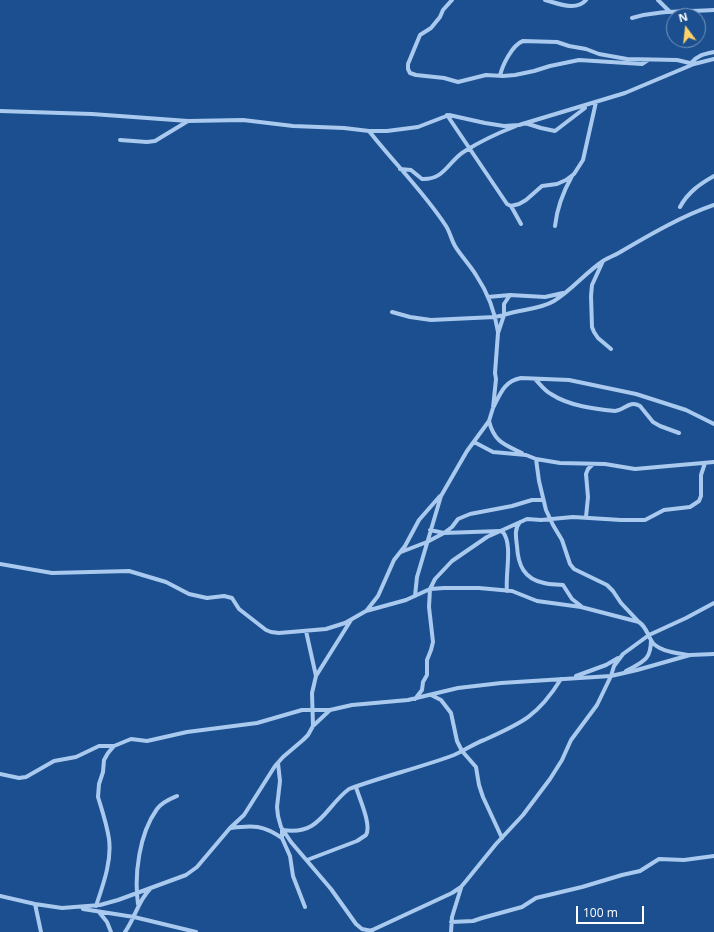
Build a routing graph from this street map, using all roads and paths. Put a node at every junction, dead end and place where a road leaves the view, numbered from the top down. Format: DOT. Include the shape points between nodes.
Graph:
graph roads {
  1 [pos="452,0"];
  2 [pos="545,0"];
  3 [pos="586,0"];
  4 [pos="658,0"];
  5 [pos="666,8"];
  6 [pos="666,12"];
  7 [pos="632,18"];
  8 [pos="714,52"];
  9 [pos="714,59"];
  10 [pos="648,60"];
  11 [pos="693,63"];
  12 [pos="500,76"];
  13 [pos="596,102"];
  14 [pos="588,105"];
  15 [pos="0,111"];
  16 [pos="447,115"];
  17 [pos="188,121"];
  18 [pos="525,123"];
  19 [pos="519,125"];
  20 [pos="369,131"];
  21 [pos="120,140"];
  22 [pos="470,148"];
  23 [pos="400,169"];
  24 [pos="574,174"];
  25 [pos="714,176"];
  26 [pos="714,205"];
  27 [pos="511,206"];
  28 [pos="680,207"];
  29 [pos="521,224"];
  30 [pos="555,226"];
  31 [pos="603,260"];
  32 [pos="566,293"];
  33 [pos="510,295"];
  34 [pos="488,297"];
  35 [pos="392,312"];
  36 [pos="504,315"];
  37 [pos="495,317"];
  38 [pos="498,333"];
  39 [pos="611,349"];
  40 [pos="535,379"];
  41 [pos="493,408"];
  42 [pos="489,421"];
  43 [pos="714,424"];
  44 [pos="679,433"];
  45 [pos="474,442"];
  46 [pos="526,455"];
  47 [pos="536,458"];
  48 [pos="714,462"];
  49 [pos="705,463"];
  50 [pos="593,464"];
  51 [pos="441,496"];
  52 [pos="543,500"];
  53 [pos="586,517"];
  54 [pos="550,519"];
  55 [pos="521,521"];
  56 [pos="430,530"];
  57 [pos="500,531"];
  58 [pos="444,533"];
  59 [pos="427,542"];
  60 [pos="401,552"];
  61 [pos="0,564"];
  62 [pos="430,589"];
  63 [pos="507,591"];
  64 [pos="415,596"];
  65 [pos="714,603"];
  66 [pos="581,607"];
  67 [pos="366,611"];
  68 [pos="351,620"];
  69 [pos="639,622"];
  70 [pos="306,631"];
  71 [pos="649,635"];
  72 [pos="651,640"];
  73 [pos="714,654"];
  74 [pos="690,655"];
  75 [pos="621,656"];
  76 [pos="623,673"];
  77 [pos="316,676"];
  78 [pos="611,676"];
  79 [pos="572,678"];
  80 [pos="561,679"];
  81 [pos="431,694"];
  82 [pos="415,699"];
  83 [pos="313,709"];
  84 [pos="330,710"];
  85 [pos="313,726"];
  86 [pos="114,746"];
  87 [pos="462,751"];
  88 [pos="278,763"];
  89 [pos="0,774"];
  90 [pos="356,787"];
  91 [pos="177,796"];
  92 [pos="230,828"];
  93 [pos="282,828"];
  94 [pos="282,838"];
  95 [pos="502,838"];
  96 [pos="714,856"];
  97 [pos="307,860"];
  98 [pos="152,887"];
  99 [pos="461,887"];
  100 [pos="137,893"];
  101 [pos="0,896"];
  102 [pos="35,904"];
  103 [pos="138,904"];
  104 [pos="96,906"];
  105 [pos="304,907"];
  106 [pos="76,908"];
  107 [pos="99,912"];
  108 [pos="134,916"];
  109 [pos="451,922"];
  110 [pos="370,931"];
  111 [pos="41,932"];
  112 [pos="111,932"];
  113 [pos="125,932"];
  114 [pos="196,932"];
  115 [pos="451,932"];
  1 -- 12 [label="street" via="431,28 420,35 408,64 410,73 456,82 486,75"];
  2 -- 3 [label="street" via="560,5 577,6"];
  4 -- 5 [label="street"];
  6 -- 7 [label="street"];
  8 -- 11 [label="street" via="697,57"];
  9 -- 11 [label="street"];
  10 -- 11 [label="street"];
  10 -- 12 [label="street" via="642,64 579,60"];
  10 -- 12 [label="street" via="610,57 557,42 521,42 513,49"];
  11 -- 13 [label="street" via="625,93"];
  13 -- 14 [label="street"];
  13 -- 24 [label="street" via="583,160"];
  14 -- 18 [label="street"];
  14 -- 18 [label="street" via="555,131"];
  15 -- 17 [label="street"];
  16 -- 19 [label="street" via="498,125"];
  16 -- 20 [label="street" via="418,127"];
  16 -- 22 [label="street"];
  17 -- 20 [label="street" via="243,120"];
  17 -- 21 [label="street" via="154,141"];
  18 -- 19 [label="street"];
  19 -- 22 [label="street" via="495,134"];
  20 -- 23 [label="street"];
  22 -- 23 [label="street" via="459,154 450,166 436,177 422,179 411,170"];
  22 -- 27 [label="street" via="507,204"];
  23 -- 34 [label="street" via="418,188 443,222 454,245"];
  24 -- 27 [label="street" via="557,184 542,186 526,200"];
  24 -- 30 [label="street" via="564,189 556,211"];
  25 -- 28 [label="street" via="696,186"];
  26 -- 31 [label="street" via="699,210"];
  27 -- 29 [label="street"];
  31 -- 32 [label="street"];
  31 -- 39 [label="street" via="592,285 592,327 598,338"];
  32 -- 33 [label="street" via="545,297"];
  32 -- 36 [label="street" via="546,305"];
  33 -- 34 [label="street"];
  33 -- 36 [label="street" via="504,304"];
  34 -- 37 [label="street"];
  35 -- 37 [label="street" via="431,320"];
  36 -- 37 [label="street"];
  36 -- 38 [label="street"];
  37 -- 38 [label="street"];
  38 -- 41 [label="street"];
  40 -- 41 [label="street" via="514,379 506,384"];
  40 -- 43 [label="street" via="569,380 636,394 686,410"];
  40 -- 44 [label="street" via="550,394 578,405 620,410 630,404 637,404 653,422"];
  41 -- 42 [label="street"];
  42 -- 45 [label="street"];
  42 -- 46 [label="street" via="496,438"];
  45 -- 46 [label="street" via="493,452"];
  45 -- 51 [label="street"];
  46 -- 47 [label="street"];
  47 -- 50 [label="street" via="560,463"];
  47 -- 52 [label="street"];
  48 -- 49 [label="street"];
  49 -- 50 [label="street" via="635,468"];
  49 -- 53 [label="street" via="701,475 699,502 690,507 664,510 645,520"];
  50 -- 53 [label="street" via="586,474"];
  51 -- 56 [label="street"];
  51 -- 60 [label="street" via="419,520"];
  52 -- 54 [label="street"];
  52 -- 58 [label="street" via="532,500 470,514 458,519"];
  53 -- 54 [label="street"];
  54 -- 55 [label="street"];
  54 -- 69 [label="street" via="560,535 571,567 607,585"];
  55 -- 57 [label="street"];
  55 -- 66 [label="street" via="516,528 516,539 523,571 543,583 563,586"];
  56 -- 58 [label="street"];
  56 -- 59 [label="street"];
  57 -- 58 [label="street"];
  57 -- 62 [label="street" via="452,561 435,579"];
  57 -- 63 [label="street" via="505,534 508,542"];
  58 -- 59 [label="street"];
  59 -- 60 [label="street"];
  59 -- 64 [label="street" via="417,577"];
  60 -- 67 [label="street" via="391,566 384,586"];
  61 -- 70 [label="street" via="52,573 129,571 166,582 189,594 207,598 232,598 239,609 271,632"];
  62 -- 63 [label="street"];
  62 -- 64 [label="street"];
  62 -- 82 [label="street" via="429,607 433,642 427,660 427,675 422,690"];
  63 -- 66 [label="street" via="520,593 544,603"];
  64 -- 67 [label="street"];
  65 -- 71 [label="street"];
  66 -- 69 [label="street"];
  67 -- 68 [label="street"];
  68 -- 70 [label="street" via="332,627"];
  68 -- 77 [label="street"];
  69 -- 71 [label="street"];
  70 -- 77 [label="street"];
  71 -- 72 [label="street"];
  71 -- 75 [label="street"];
  72 -- 74 [label="street" via="670,652"];
  72 -- 76 [label="street" via="648,658"];
  73 -- 74 [label="street"];
  74 -- 76 [label="street"];
  75 -- 78 [label="street"];
  75 -- 79 [label="street" via="606,665"];
  76 -- 78 [label="street"];
  77 -- 83 [label="street" via="312,693"];
  78 -- 79 [label="street"];
  78 -- 95 [label="street" via="597,705 571,740 557,769 523,815"];
  79 -- 80 [label="street"];
  80 -- 81 [label="street" via="458,688"];
  80 -- 87 [label="street" via="542,705 529,717"];
  81 -- 82 [label="street"];
  81 -- 87 [label="street" via="441,700 451,713 457,741"];
  82 -- 84 [label="street" via="352,705"];
  83 -- 84 [label="street"];
  83 -- 85 [label="street"];
  83 -- 86 [label="street" via="245,726 198,730 147,741 130,739"];
  84 -- 85 [label="street"];
  85 -- 88 [label="street" via="308,735"];
  86 -- 89 [label="street" via="99,746 76,757 54,761 22,778"];
  86 -- 104 [label="street" via="104,760 98,790 109,839 110,856"];
  87 -- 90 [label="street"];
  87 -- 95 [label="street" via="476,767 483,797"];
  88 -- 92 [label="street" via="251,806"];
  88 -- 93 [label="street" via="280,781 277,807"];
  90 -- 93 [label="street" via="340,796 322,818 307,828 294,831"];
  90 -- 97 [label="street" via="368,829 366,835 357,841"];
  91 -- 100 [label="street" via="163,803 146,831 139,855"];
  92 -- 94 [label="street" via="262,827"];
  92 -- 98 [label="street" via="192,872"];
  93 -- 94 [label="street"];
  93 -- 97 [label="street"];
  94 -- 105 [label="street" via="289,853 293,876"];
  95 -- 99 [label="street"];
  96 -- 109 [label="street" via="684,860 659,859 640,871 536,898 522,907 473,921"];
  97 -- 110 [label="street" via="356,924"];
  98 -- 100 [label="street"];
  98 -- 103 [label="street"];
  99 -- 109 [label="street"];
  99 -- 110 [label="street"];
  100 -- 103 [label="street"];
  100 -- 104 [label="street"];
  101 -- 102 [label="street"];
  102 -- 106 [label="street"];
  102 -- 111 [label="street"];
  103 -- 108 [label="street"];
  104 -- 106 [label="street"];
  106 -- 107 [label="street"];
  107 -- 108 [label="street"];
  107 -- 112 [label="street"];
  108 -- 113 [label="street"];
  108 -- 114 [label="street"];
  109 -- 115 [label="street"];
}
